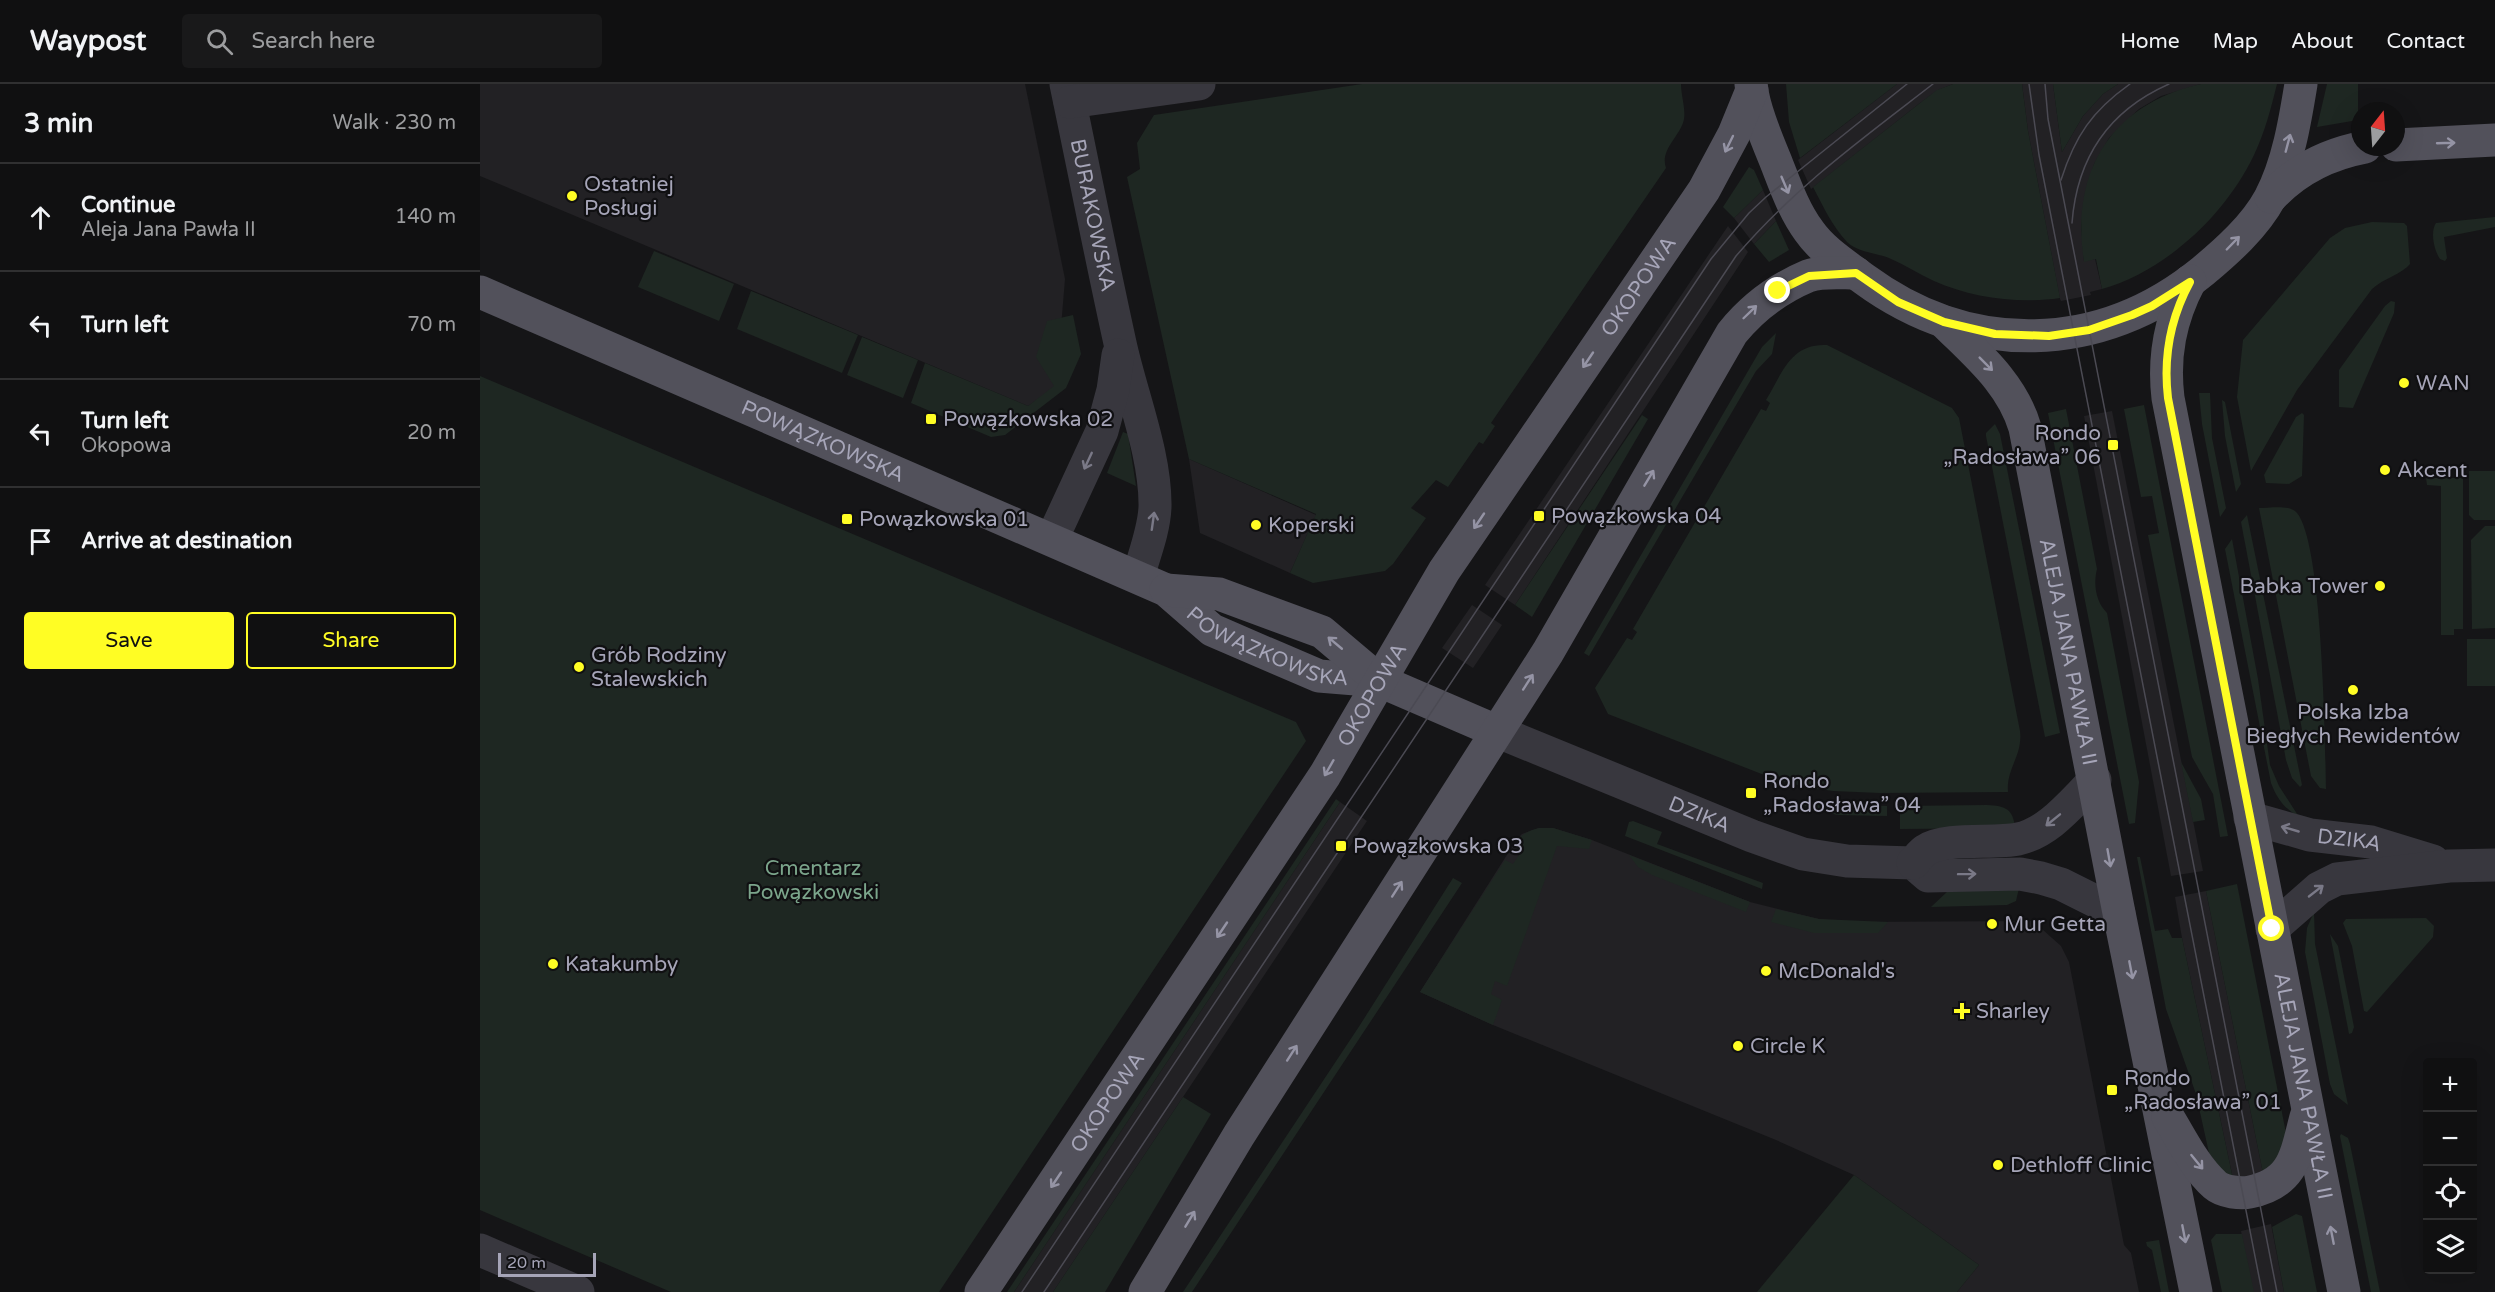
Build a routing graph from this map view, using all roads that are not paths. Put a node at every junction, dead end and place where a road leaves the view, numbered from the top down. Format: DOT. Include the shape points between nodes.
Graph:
graph roads {
  1 [pos="1199,84"];
  2 [pos="2301,84"];
  3 [pos="1751,87"];
  4 [pos="1068,93"];
  5 [pos="2495,140"];
  6 [pos="2405,145"];
  7 [pos="2351,150"];
  8 [pos="2270,198"];
  9 [pos="1856,273"];
  10 [pos="2190,282"];
  11 [pos="480,292"];
  12 [pos="1944,322"];
  13 [pos="1120,345"];
  14 [pos="1052,539"];
  15 [pos="1152,584"];
  16 [pos="1380,681"];
  17 [pos="1496,731"];
  18 [pos="2095,780"];
  19 [pos="2250,818"];
  20 [pos="1913,863"];
  21 [pos="2495,865"];
  22 [pos="2449,866"];
  23 [pos="2119,913"];
  24 [pos="2272,929"];
  25 [pos="2156,1094"];
  26 [pos="2308,1112"];
  27 [pos="480,1250"];
  28 [pos="578,1292"];
  29 [pos="981,1292"];
  30 [pos="1145,1292"];
  31 [pos="2196,1292"];
  32 [pos="2343,1292"];
  1 -- 4 [label="street"];
  8 -- 2 [label="main road, one-way" via="2285,156"];
  3 -- 9 [label="main road, one-way" via="1773,155 1802,222 1826,250"];
  3 -- 16 [label="main road, OKOPOWA, one-way" via="1731,140 1708,184 1444,572"];
  4 -- 13 [label="street, BURAKOWSKA"];
  6 -- 5 [label="main road, one-way"];
  7 -- 8 [label="main road" via="2310,165"];
  10 -- 8 [label="main road, one-way" via="2230,246"];
  9 -- 12 [label="main road" via="1898,302"];
  17 -- 9 [label="main road, one-way" via="1553,643 1732,333 1779,290 1809,276"];
  10 -- 12 [label="main road" via="2132,315 2075,332 2049,336 1995,334"];
  10 -- 19 [label="main road, ALEJA JANA PAWŁA II" via="2169,335 2167,390"];
  11 -- 14 [label="main road, POWĄZKOWSKA"];
  12 -- 18 [label="main road, ALEJA JANA PAWŁA II, one-way" via="2001,380 2022,418"];
  13 -- 14 [label="street, BURAKOWSKA, one-way" via="1102,431"];
  15 -- 13 [label="street, BURAKOWSKA, one-way" via="1153,478"];
  14 -- 15 [label="main road, POWĄZKOWSKA"];
  15 -- 16 [label="main road, POWĄZKOWSKA" via="1212,630 1319,676"];
  16 -- 17 [label="main road, POWĄZKOWSKA"];
  16 -- 29 [label="main road, OKOPOWA, one-way" via="1325,774"];
  17 -- 20 [label="street, DZIKA" via="1803,854 1846,861"];
  30 -- 17 [label="main road, one-way" via="1239,1135"];
  18 -- 20 [label="street, one-way" via="2050,824 2035,833 2017,839 1937,845 1924,850"];
  18 -- 23 [label="main road, ALEJA JANA PAWŁA II, one-way"];
  22 -- 19 [label="street, DZIKA, one-way" via="2371,842 2320,837"];
  19 -- 24 [label="main road, ALEJA JANA PAWŁA II"];
  20 -- 23 [label="street, DZIKA, one-way" via="1928,876 2020,874 2041,878"];
  21 -- 22 [label="street, DZIKA"];
  24 -- 22 [label="street, DZIKA, one-way" via="2319,888 2337,879"];
  23 -- 25 [label="main road, ALEJA JANA PAWŁA II, one-way"];
  24 -- 26 [label="main road, ALEJA JANA PAWŁA II"];
  25 -- 26 [label="main road, one-way" via="2188,1150 2217,1187 2242,1194 2276,1184 2287,1171 2295,1158"];
  25 -- 31 [label="main road, ALEJA JANA PAWŁA II, one-way"];
  32 -- 26 [label="main road, ALEJA JANA PAWŁA II, one-way"];
  27 -- 28 [label="street"];
}
